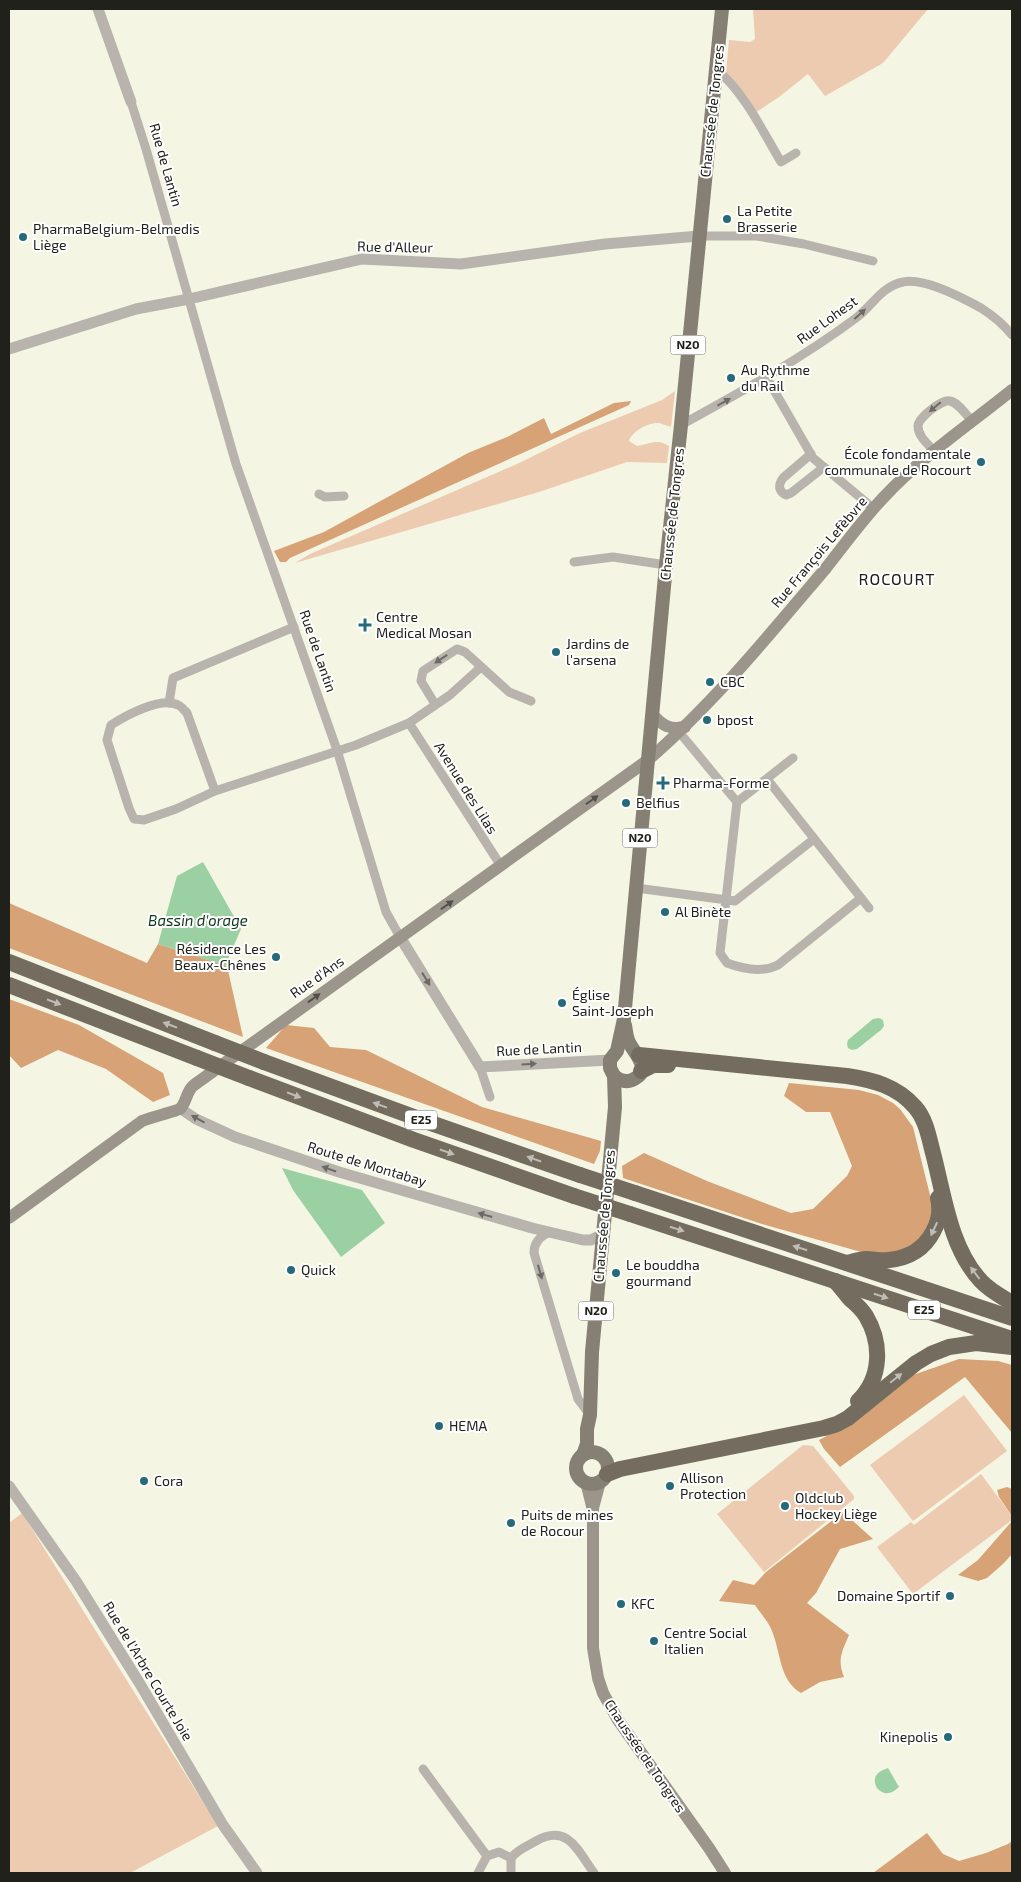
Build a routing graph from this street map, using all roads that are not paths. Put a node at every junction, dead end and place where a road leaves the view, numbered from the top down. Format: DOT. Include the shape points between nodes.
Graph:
graph roads {
  1 [pos="98,9"];
  2 [pos="722,9"];
  3 [pos="716,69"];
  4 [pos="131,102"];
  5 [pos="796,153"];
  6 [pos="699,236"];
  7 [pos="872,261"];
  8 [pos="188,299"];
  9 [pos="1012,335"];
  10 [pos="9,349"];
  11 [pos="767,378"];
  12 [pos="1012,390"];
  13 [pos="973,422"];
  14 [pos="681,425"];
  15 [pos="936,452"];
  16 [pos="811,454"];
  17 [pos="824,467"];
  18 [pos="320,494"];
  19 [pos="344,496"];
  20 [pos="874,509"];
  21 [pos="574,562"];
  22 [pos="666,565"];
  23 [pos="294,627"];
  24 [pos="481,667"];
  25 [pos="531,701"];
  26 [pos="169,703"];
  27 [pos="435,704"];
  28 [pos="653,715"];
  29 [pos="409,723"];
  30 [pos="683,730"];
  31 [pos="337,750"];
  32 [pos="793,758"];
  33 [pos="648,760"];
  34 [pos="630,774"];
  35 [pos="767,779"];
  36 [pos="646,787"];
  37 [pos="215,791"];
  38 [pos="738,802"];
  39 [pos="814,839"];
  40 [pos="501,866"];
  41 [pos="636,888"];
  42 [pos="861,898"];
  43 [pos="726,900"];
  44 [pos="869,908"];
  45 [pos="400,937"];
  46 [pos="9,962"];
  47 [pos="9,985"];
  48 [pos="624,1019"];
  49 [pos="613,1056"];
  50 [pos="639,1060"];
  51 [pos="480,1067"];
  52 [pos="620,1078"];
  53 [pos="490,1097"];
  54 [pos="180,1109"];
  55 [pos="9,1218"];
  56 [pos="550,1232"];
  57 [pos="602,1235"];
  58 [pos="847,1263"];
  59 [pos="835,1280"];
  60 [pos="1012,1303"];
  61 [pos="1012,1318"];
  62 [pos="1012,1339"];
  63 [pos="1012,1347"];
  64 [pos="590,1415"];
  65 [pos="583,1455"];
  66 [pos="600,1471"];
  67 [pos="9,1486"];
  68 [pos="422,1769"];
  69 [pos="488,1856"];
  70 [pos="511,1858"];
  71 [pos="257,1873"];
  72 [pos="478,1873"];
  73 [pos="511,1873"];
  74 [pos="594,1873"];
  75 [pos="724,1873"];
  1 -- 4 [label="street"];
  2 -- 3 [label="main road, Chaussée de Tongres / N20"];
  3 -- 5 [label="street" via="727,78 781,162"];
  3 -- 6 [label="main road, Chaussée de Tongres / N20"];
  4 -- 8 [label="street, Rue de Lantin"];
  6 -- 7 [label="street" via="758,236"];
  6 -- 8 [label="street, Rue d'Alleur" via="605,244 461,264 362,259"];
  6 -- 14 [label="main road, Chaussée de Tongres / N20"];
  8 -- 10 [label="street, Rue d'Alleur" via="136,310"];
  8 -- 23 [label="street, Rue de Lantin" via="236,464"];
  11 -- 9 [label="street, Rue Lohest, one-way" via="858,318 891,285 905,281 918,281 971,303"];
  14 -- 11 [label="street, Rue Lohest, one-way"];
  11 -- 16 [label="street"];
  12 -- 13 [label="main road, Rue François Lefèbvre"];
  13 -- 15 [label="main road, Rue François Lefèbvre"];
  13 -- 15 [label="street, one-way" via="956,404 948,400 941,402 922,418 918,426 920,434"];
  14 -- 22 [label="main road, Chaussée de Tongres / N20"];
  15 -- 20 [label="main road, Rue François Lefèbvre" via="893,488"];
  16 -- 17 [label="street"];
  16 -- 17 [label="street" via="780,482 782,493 791,493"];
  17 -- 20 [label="street"];
  18 -- 19 [label="street"];
  20 -- 30 [label="main road, Rue François Lefèbvre" via="782,620"];
  21 -- 22 [label="street" via="614,557"];
  22 -- 28 [label="main road, Chaussée de Tongres / N20"];
  23 -- 26 [label="street" via="173,678"];
  23 -- 31 [label="street, Rue de Lantin"];
  24 -- 25 [label="street" via="509,692"];
  24 -- 27 [label="street"];
  24 -- 27 [label="street, one-way" via="457,649 423,671 421,681"];
  26 -- 37 [label="street" via="177,704 187,712"];
  26 -- 37 [label="street" via="127,715 111,725 107,740 134,819 144,820"];
  27 -- 29 [label="street"];
  28 -- 30 [label="main road" via="666,727"];
  28 -- 33 [label="main road, Chaussée de Tongres / N20"];
  29 -- 31 [label="street"];
  29 -- 40 [label="street, Avenue des Lilas"];
  30 -- 33 [label="main road, Rue François Lefèbvre"];
  30 -- 38 [label="street"];
  31 -- 37 [label="street"];
  31 -- 45 [label="street, Rue de Lantin" via="386,912"];
  32 -- 35 [label="street"];
  33 -- 34 [label="main road, Rue d'Ans"];
  33 -- 36 [label="main road, Chaussée de Tongres / N20"];
  34 -- 36 [label="main road"];
  40 -- 34 [label="main road, Rue d'Ans, one-way"];
  35 -- 38 [label="street"];
  35 -- 39 [label="street"];
  36 -- 41 [label="main road, Chaussée de Tongres / N20"];
  38 -- 43 [label="street"];
  39 -- 42 [label="street"];
  39 -- 43 [label="street" via="735,901"];
  45 -- 40 [label="main road, Rue d'Ans, one-way"];
  41 -- 43 [label="street"];
  41 -- 48 [label="main road, Chaussée de Tongres / N20"];
  42 -- 43 [label="street" via="768,970 740,968 727,963 720,953"];
  42 -- 44 [label="street"];
  45 -- 51 [label="street, Rue de Lantin, one-way"];
  54 -- 45 [label="main road, Rue d'Ans, one-way" via="187,1092 194,1085"];
  58 -- 46 [label="highway, E25, one-way, bridge" via="422,1120"];
  47 -- 59 [label="highway, E25, one-way, bridge" via="414,1140 574,1196"];
  48 -- 49 [label="main road, Chaussée de Tongres / N20"];
  48 -- 50 [label="main road, Chaussée de Tongres / N20" via="628,1042"];
  49 -- 50 [label="main road" via="627,1049"];
  51 -- 49 [label="street, Rue de Lantin, one-way"];
  49 -- 52 [label="main road, Chaussée de Tongres / N20" via="610,1068"];
  50 -- 52 [label="main road" via="634,1079"];
  50 -- 58 [label="highway, one-way" via="653,1066 856,1084 878,1090 898,1101 919,1128 939,1204 939,1216 928,1240 912,1254 888,1260 864,1259"];
  60 -- 50 [label="highway, one-way" via="982,1282 964,1259 956,1240 926,1125 916,1108 902,1095 885,1084 847,1076"];
  51 -- 53 [label="street"];
  52 -- 57 [label="main road, Chaussée de Tongres / N20" via="614,1107"];
  54 -- 55 [label="main road" via="142,1121"];
  56 -- 54 [label="street, Route de Montabay, one-way" via="373,1183 252,1143 222,1132"];
  56 -- 57 [label="street, Route de Montabay" via="583,1240"];
  56 -- 64 [label="street, one-way" via="536,1242 534,1253 578,1399"];
  57 -- 64 [label="main road, Chaussée de Tongres / N20"];
  58 -- 61 [label="highway, E25"];
  59 -- 62 [label="highway, E25, one-way"];
  59 -- 66 [label="highway" via="865,1315 878,1352 874,1378 853,1407 821,1423"];
  66 -- 63 [label="highway, one-way" via="824,1428 848,1418 916,1362 931,1354 949,1347 976,1343"];
  64 -- 65 [label="main road, Chaussée de Tongres / N20"];
  64 -- 66 [label="main road, Chaussée de Tongres / N20"];
  65 -- 66 [label="main road" via="591,1452"];
  65 -- 66 [label="main road, N20" via="576,1467 578,1474"];
  66 -- 75 [label="main road, Chaussée de Tongres" via="593,1508 593,1648 598,1678 618,1720"];
  67 -- 71 [label="street, Rue de l'Arbre Courte Joie" via="76,1581 223,1825"];
  68 -- 69 [label="street"];
  69 -- 70 [label="street" via="499,1852"];
  69 -- 72 [label="street"];
  70 -- 73 [label="street"];
  70 -- 74 [label="street" via="515,1852 548,1834 556,1834 568,1838"];
}
